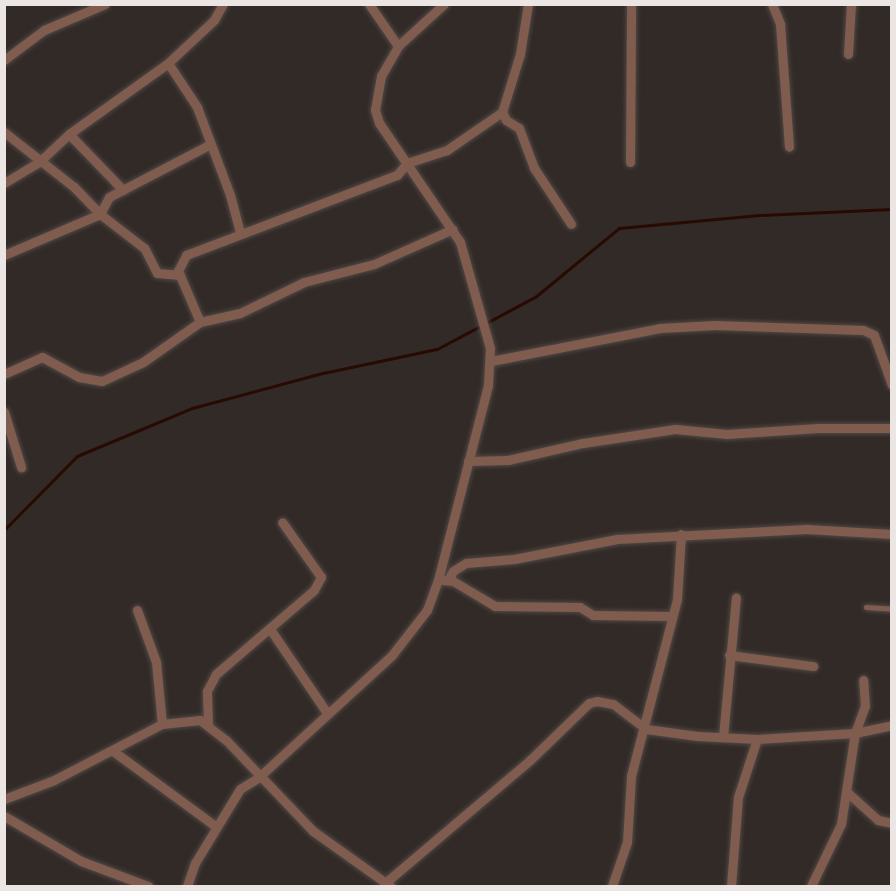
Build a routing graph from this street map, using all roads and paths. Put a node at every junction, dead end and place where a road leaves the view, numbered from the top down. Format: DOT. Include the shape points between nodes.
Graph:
graph roads {
  1 [pos="105,4"];
  2 [pos="224,4"];
  3 [pos="369,4"];
  4 [pos="444,4"];
  5 [pos="528,4"];
  6 [pos="631,4"];
  7 [pos="772,4"];
  8 [pos="851,4"];
  9 [pos="399,46"];
  10 [pos="848,54"];
  11 [pos="4,60"];
  12 [pos="168,63"];
  13 [pos="502,112"];
  14 [pos="4,132"];
  15 [pos="69,134"];
  16 [pos="209,145"];
  17 [pos="789,147"];
  18 [pos="39,162"];
  19 [pos="630,162"];
  20 [pos="407,163"];
  21 [pos="4,183"];
  22 [pos="123,190"];
  23 [pos="100,213"];
  24 [pos="571,224"];
  25 [pos="453,229"];
  26 [pos="240,233"];
  27 [pos="4,255"];
  28 [pos="180,275"];
  29 [pos="200,322"];
  30 [pos="491,361"];
  31 [pos="4,374"];
  32 [pos="891,385"];
  33 [pos="4,412"];
  34 [pos="891,429"];
  35 [pos="468,461"];
  36 [pos="21,467"];
  37 [pos="282,522"];
  38 [pos="681,534"];
  39 [pos="891,534"];
  40 [pos="443,580"];
  41 [pos="736,598"];
  42 [pos="866,607"];
  43 [pos="891,609"];
  44 [pos="137,610"];
  45 [pos="671,616"];
  46 [pos="270,629"];
  47 [pos="729,655"];
  48 [pos="813,666"];
  49 [pos="863,680"];
  50 [pos="327,713"];
  51 [pos="207,723"];
  52 [pos="162,724"];
  53 [pos="891,725"];
  54 [pos="646,729"];
  55 [pos="855,733"];
  56 [pos="723,737"];
  57 [pos="757,739"];
  58 [pos="113,750"];
  59 [pos="259,777"];
  60 [pos="848,793"];
  61 [pos="4,799"];
  62 [pos="4,816"];
  63 [pos="891,823"];
  64 [pos="215,826"];
  65 [pos="387,885"];
  66 [pos="148,886"];
  67 [pos="187,886"];
  68 [pos="612,886"];
  69 [pos="731,886"];
  70 [pos="811,886"];
  1 -- 11 [label="street" via="44,30"];
  2 -- 12 [label="street" via="214,20"];
  3 -- 9 [label="street"];
  4 -- 9 [label="street"];
  5 -- 13 [label="street" via="520,54"];
  6 -- 19 [label="street" via="634,80"];
  7 -- 17 [label="street" via="780,24"];
  8 -- 10 [label="street"];
  9 -- 20 [label="street" via="381,76 375,110 379,123"];
  12 -- 15 [label="street"];
  12 -- 16 [label="street" via="197,106"];
  13 -- 20 [label="street" via="447,150"];
  13 -- 24 [label="street" via="506,120 519,128 534,168"];
  14 -- 18 [label="street"];
  15 -- 18 [label="street"];
  15 -- 22 [label="street"];
  16 -- 22 [label="street"];
  16 -- 26 [label="street" via="230,195"];
  18 -- 21 [label="street"];
  18 -- 23 [label="street" via="74,187"];
  20 -- 25 [label="street"];
  20 -- 26 [label="street" via="397,175"];
  22 -- 23 [label="street" via="109,197"];
  23 -- 27 [label="street"];
  23 -- 28 [label="street" via="144,248 157,273"];
  25 -- 29 [label="street" via="374,264 304,282 240,313"];
  25 -- 30 [label="street" via="466,258"];
  26 -- 28 [label="street" via="186,255 179,263"];
  28 -- 29 [label="street"];
  29 -- 31 [label="street" via="143,362 102,381 79,377 42,357"];
  30 -- 32 [label="street" via="660,328 715,325 863,330 874,335"];
  30 -- 35 [label="street"];
  33 -- 36 [label="street"];
  34 -- 35 [label="street" via="818,428 727,434 675,429 583,443 508,460"];
  35 -- 40 [label="street"];
  37 -- 46 [label="street" via="321,577 314,590"];
  38 -- 39 [label="street" via="807,529"];
  38 -- 40 [label="street" via="617,539 514,559 466,562"];
  38 -- 45 [label="street" via="677,599"];
  40 -- 45 [label="street" via="495,606 580,607 593,615"];
  40 -- 50 [label="street" via="418,624 373,674"];
  41 -- 47 [label="street"];
  42 -- 43 [label="lane"];
  44 -- 52 [label="street" via="156,662"];
  45 -- 54 [label="street"];
  46 -- 50 [label="street"];
  46 -- 51 [label="street" via="216,674 207,691"];
  47 -- 48 [label="street"];
  47 -- 56 [label="street"];
  49 -- 55 [label="street" via="865,706"];
  50 -- 59 [label="street"];
  51 -- 52 [label="street" via="188,719"];
  51 -- 59 [label="street"];
  52 -- 58 [label="street"];
  53 -- 55 [label="street"];
  54 -- 56 [label="street"];
  54 -- 65 [label="street" via="613,704 604,700 589,703"];
  54 -- 68 [label="street" via="631,776 627,842"];
  55 -- 57 [label="street"];
  55 -- 60 [label="street"];
  56 -- 57 [label="street"];
  57 -- 69 [label="street" via="738,797"];
  58 -- 61 [label="street"];
  58 -- 64 [label="street"];
  59 -- 64 [label="street" via="240,789"];
  59 -- 65 [label="street" via="313,831"];
  60 -- 63 [label="street" via="878,820"];
  60 -- 70 [label="street" via="841,825"];
  62 -- 66 [label="street" via="59,850"];
  64 -- 67 [label="street"];
}
